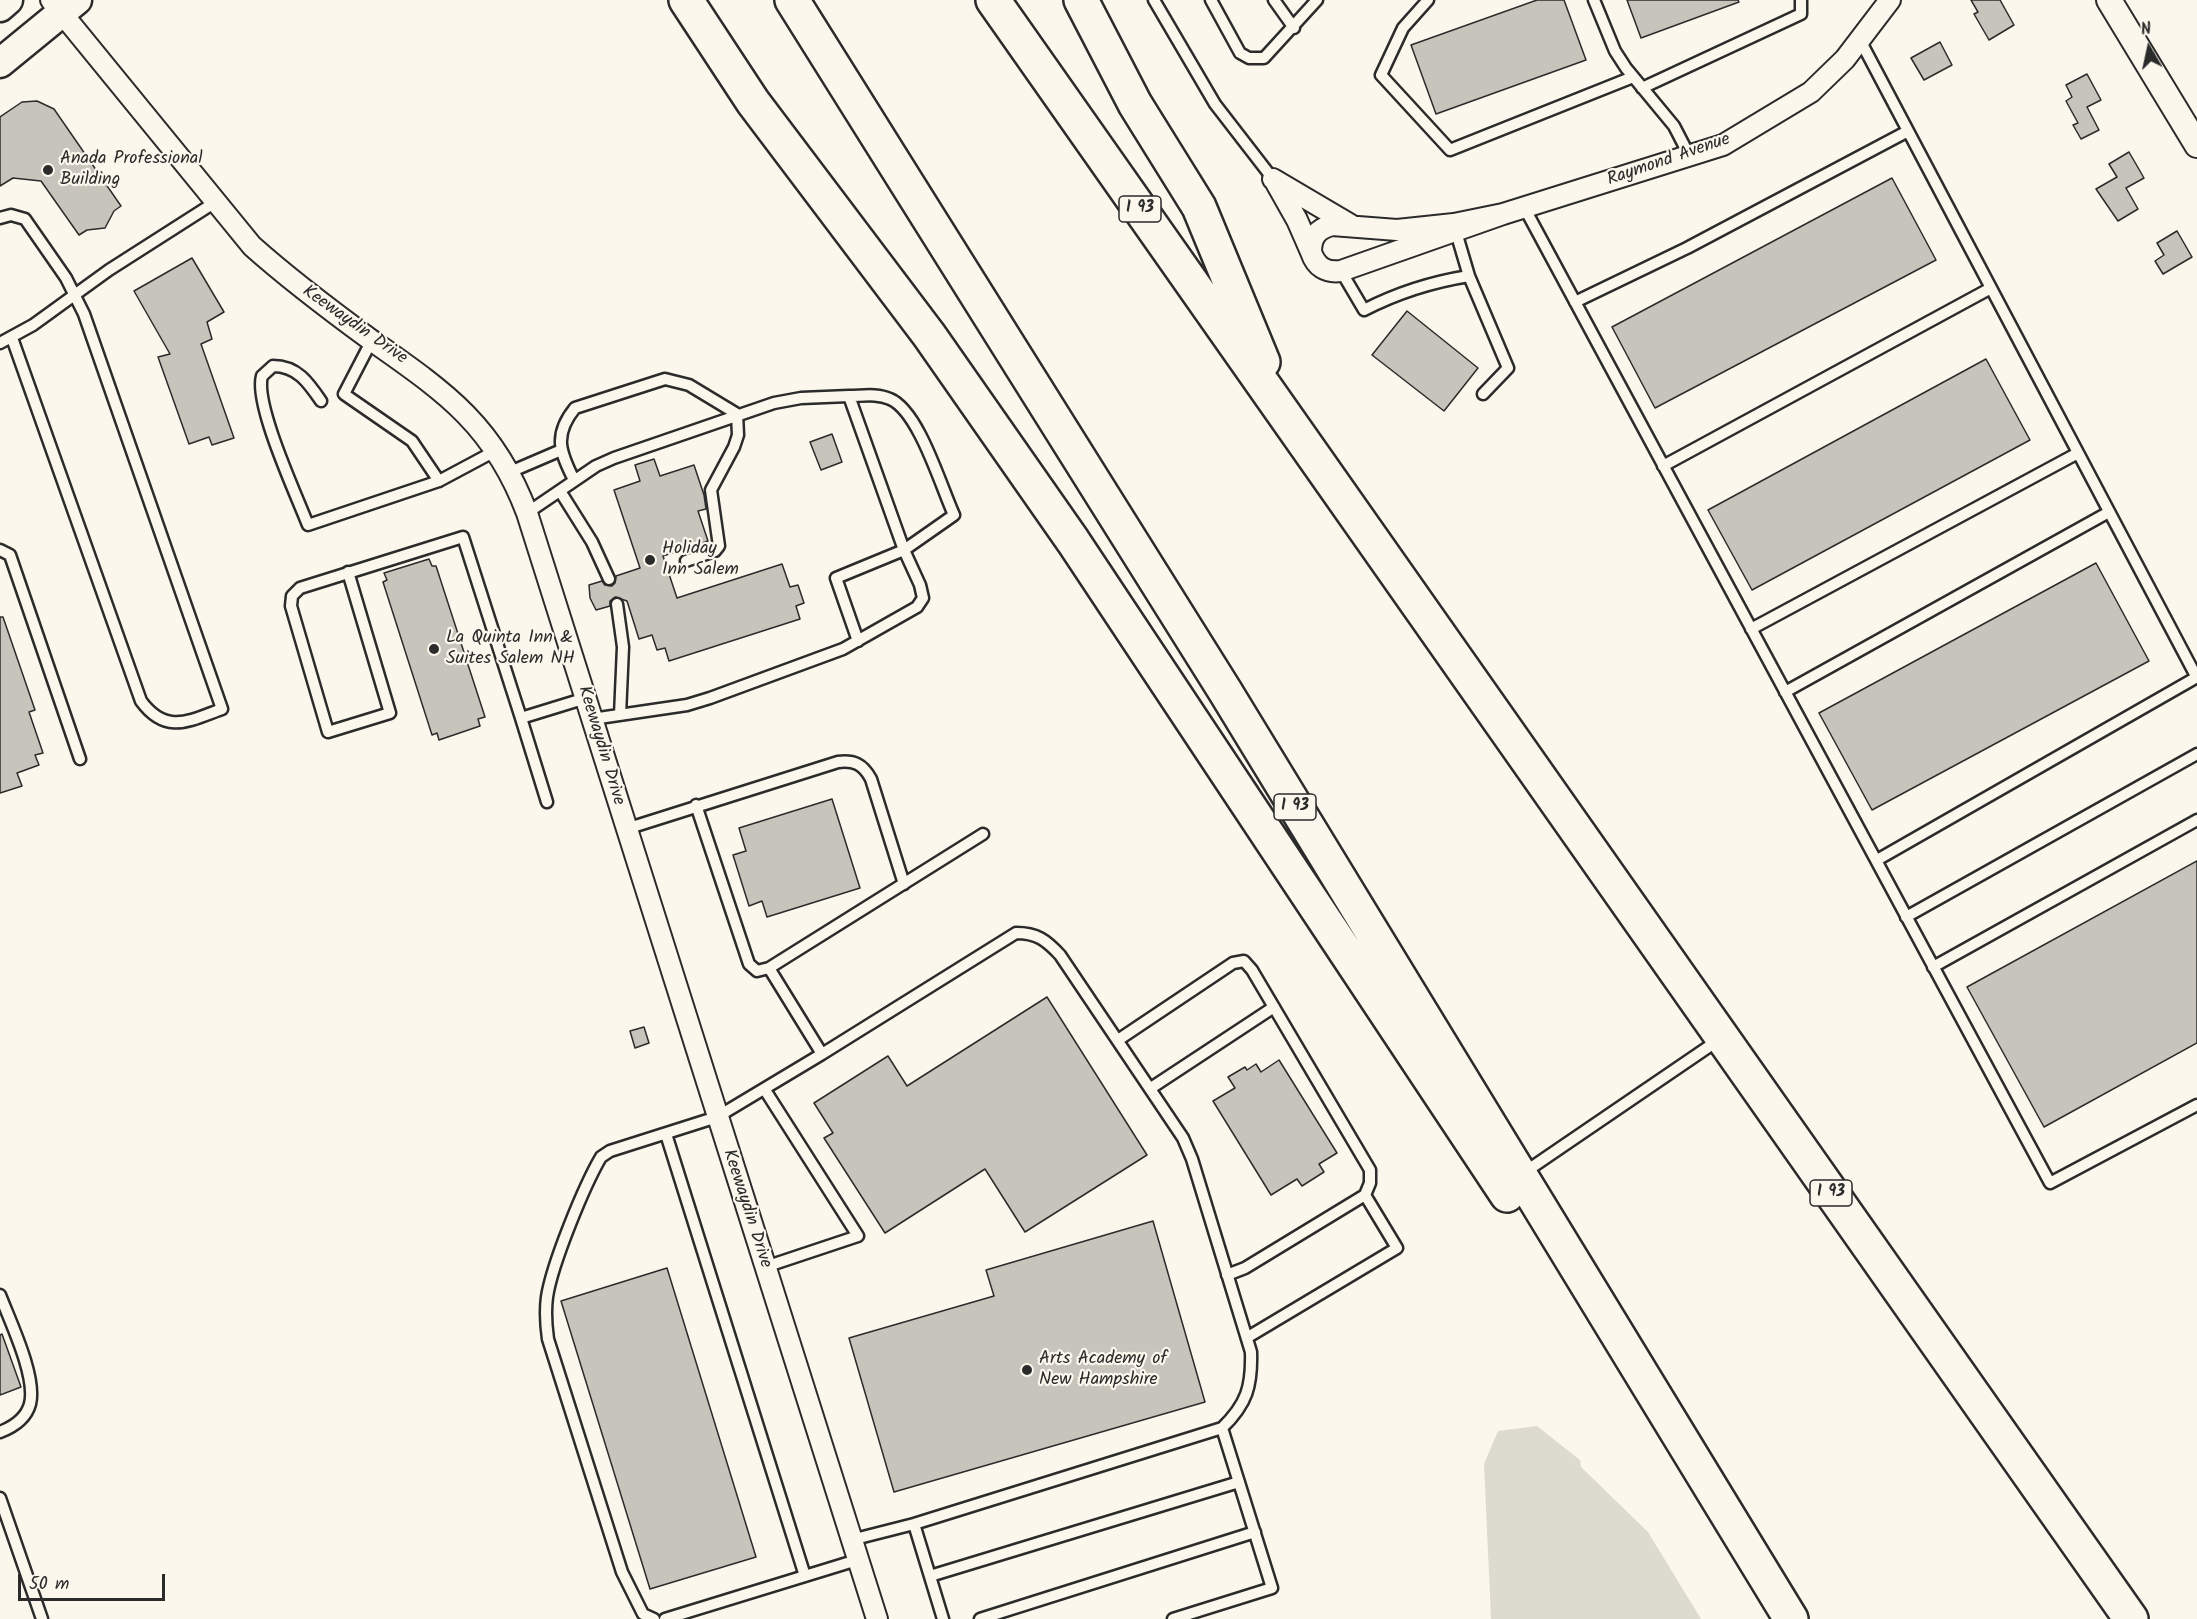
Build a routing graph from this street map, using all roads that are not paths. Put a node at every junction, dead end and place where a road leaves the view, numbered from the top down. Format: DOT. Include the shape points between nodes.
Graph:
graph roads {
  1 [pos="8,0"];
  2 [pos="662,0"];
  3 [pos="686,0"];
  4 [pos="792,0"];
  5 [pos="993,0"];
  6 [pos="1081,0"];
  7 [pos="1154,0"];
  8 [pos="1211,0"];
  9 [pos="1274,0"];
  10 [pos="1317,0"];
  11 [pos="1428,0"];
  12 [pos="1594,0"];
  13 [pos="1801,0"];
  14 [pos="1890,0"];
  15 [pos="2109,0"];
  16 [pos="63,4"];
  17 [pos="0,7"];
  18 [pos="1294,28"];
  19 [pos="1860,40"];
  20 [pos="0,63"];
  21 [pos="1633,77"];
  22 [pos="1642,88"];
  23 [pos="753,102"];
  24 [pos="1908,131"];
  25 [pos="2197,145"];
  26 [pos="1690,157"];
  27 [pos="1273,179"];
  28 [pos="217,201"];
  29 [pos="1524,207"];
  30 [pos="1503,214"];
  31 [pos="0,218"];
  32 [pos="1351,225"];
  33 [pos="1456,232"];
  34 [pos="1311,252"];
  35 [pos="1341,272"];
  36 [pos="1469,276"];
  37 [pos="1991,288"];
  38 [pos="75,294"];
  39 [pos="1575,302"];
  40 [pos="12,338"];
  41 [pos="372,340"];
  42 [pos="0,343"];
  43 [pos="1483,394"];
  44 [pos="849,396"];
  45 [pos="321,401"];
  46 [pos="737,414"];
  47 [pos="1286,418"];
  48 [pos="497,450"];
  49 [pos="560,451"];
  50 [pos="2078,453"];
  51 [pos="1663,466"];
  52 [pos="510,472"];
  53 [pos="574,480"];
  54 [pos="439,481"];
  55 [pos="560,491"];
  56 [pos="2109,512"];
  57 [pos="527,513"];
  58 [pos="0,550"];
  59 [pos="903,550"];
  60 [pos="686,561"];
  61 [pos="348,572"];
  62 [pos="609,579"];
  63 [pos="616,604"];
  64 [pos="1751,629"];
  65 [pos="858,641"];
  66 [pos="2197,677"];
  67 [pos="1785,692"];
  68 [pos="586,698"];
  69 [pos="620,715"];
  70 [pos="521,718"];
  71 [pos="592,719"];
  72 [pos="2197,754"];
  73 [pos="80,759"];
  74 [pos="547,802"];
  75 [pos="696,806"];
  76 [pos="2197,820"];
  77 [pos="626,829"];
  78 [pos="983,834"];
  79 [pos="1877,860"];
  80 [pos="904,884"];
  81 [pos="1906,917"];
  82 [pos="1933,967"];
  83 [pos="769,968"];
  84 [pos="1274,1007"];
  85 [pos="1722,1038"];
  86 [pos="1118,1040"];
  87 [pos="822,1054"];
  88 [pos="1151,1088"];
  89 [pos="765,1090"];
  90 [pos="2197,1105"];
  91 [pos="717,1117"];
  92 [pos="666,1134"];
  93 [pos="1520,1176"];
  94 [pos="1365,1195"];
  95 [pos="765,1268"];
  96 [pos="1227,1275"];
  97 [pos="0,1295"];
  98 [pos="1248,1337"];
  99 [pos="1222,1428"];
  100 [pos="0,1432"];
  101 [pos="1700,1475"];
  102 [pos="1239,1482"];
  103 [pos="0,1498"];
  104 [pos="914,1524"];
  105 [pos="1255,1532"];
  106 [pos="851,1540"];
  107 [pos="857,1560"];
  108 [pos="806,1576"];
  109 [pos="930,1576"];
  110 [pos="1179,1618"];
  111 [pos="42,1619"];
  112 [pos="654,1619"];
  113 [pos="665,1619"];
  114 [pos="877,1619"];
  115 [pos="943,1619"];
  116 [pos="980,1619"];
  117 [pos="1791,1619"];
  118 [pos="2131,1619"];
  1 -- 17 [label="main road"];
  2 -- 23 [label="highway"];
  3 -- 23 [label="highway"];
  4 -- 93 [label="highway, I 93" via="1225,691"];
  5 -- 47 [label="highway, I 93"];
  6 -- 47 [label="highway" via="1135,104 1199,207"];
  7 -- 27 [label="lane" via="1215,104"];
  8 -- 18 [label="lane" via="1239,53 1249,58 1264,58"];
  9 -- 18 [label="lane"];
  10 -- 18 [label="lane"];
  11 -- 21 [label="lane" via="1403,28 1382,75 1450,150"];
  12 -- 21 [label="lane" via="1615,51"];
  13 -- 22 [label="lane" via="1801,14"];
  14 -- 19 [label="street, Raymond Avenue"];
  15 -- 25 [label="street"];
  16 -- 20 [label="main road"];
  16 -- 28 [label="street, Keewaydin Drive"];
  19 -- 24 [label="lane"];
  19 -- 26 [label="street, Raymond Avenue" via="1829,77 1795,103 1740,136"];
  21 -- 22 [label="lane"];
  22 -- 26 [label="lane" via="1674,126"];
  23 -- 101 [label="highway" via="929,335 1073,541 1452,1115"];
  24 -- 37 [label="lane"];
  24 -- 39 [label="lane" via="1687,248"];
  26 -- 29 [label="street, Raymond Avenue"];
  27 -- 32 [label="street"];
  27 -- 34 [label="street"];
  28 -- 38 [label="lane"];
  28 -- 41 [label="street, Keewaydin Drive" via="252,246 289,280"];
  29 -- 30 [label="street, Raymond Avenue"];
  29 -- 39 [label="lane"];
  30 -- 32 [label="street, Raymond Avenue" via="1423,229"];
  30 -- 33 [label="street, Raymond Avenue"];
  31 -- 38 [label="lane" via="11,215 25,219"];
  32 -- 34 [label="street, Raymond Avenue" via="1324,227 1314,236"];
  33 -- 35 [label="street, Raymond Avenue"];
  33 -- 36 [label="lane"];
  34 -- 35 [label="street" via="1319,267"];
  35 -- 36 [label="lane" via="1364,310 1427,283"];
  36 -- 43 [label="lane" via="1508,368"];
  37 -- 50 [label="lane"];
  37 -- 51 [label="lane"];
  38 -- 40 [label="lane"];
  38 -- 40 [label="lane" via="222,709 188,722 173,723 160,720 141,702"];
  39 -- 51 [label="lane"];
  40 -- 42 [label="lane"];
  41 -- 48 [label="street, Keewaydin Drive" via="446,393"];
  41 -- 54 [label="lane" via="344,394 412,441"];
  44 -- 46 [label="lane" via="801,398"];
  44 -- 59 [label="lane"];
  44 -- 59 [label="lane" via="881,396 901,407 915,426 954,515"];
  45 -- 54 [label="lane" via="297,372 285,366 273,366 262,375 259,391 308,525"];
  46 -- 49 [label="lane" via="689,385 665,379 575,408 567,419"];
  46 -- 53 [label="lane" via="614,458"];
  46 -- 60 [label="lane" via="734,447 711,490 719,546"];
  47 -- 85 [label="highway, I 93"];
  48 -- 52 [label="street, Keewaydin Drive"];
  48 -- 54 [label="lane"];
  49 -- 52 [label="lane"];
  49 -- 53 [label="lane"];
  50 -- 56 [label="lane"];
  50 -- 64 [label="lane"];
  51 -- 64 [label="lane"];
  52 -- 57 [label="street, Keewaydin Drive"];
  53 -- 55 [label="lane"];
  55 -- 57 [label="lane"];
  55 -- 62 [label="lane" via="592,542"];
  56 -- 66 [label="lane"];
  56 -- 67 [label="lane"];
  57 -- 68 [label="street, Keewaydin Drive"];
  58 -- 73 [label="lane" via="10,555"];
  59 -- 65 [label="lane" via="921,585 922,598 917,607"];
  59 -- 65 [label="lane" via="836,578"];
  61 -- 61 [label="lane" via="300,588 292,596 291,606 328,732 390,713"];
  61 -- 70 [label="lane" via="463,537"];
  63 -- 69 [label="lane" via="623,647"];
  64 -- 67 [label="lane"];
  65 -- 69 [label="lane" via="710,698"];
  66 -- 79 [label="lane"];
  67 -- 79 [label="lane"];
  68 -- 70 [label="lane"];
  68 -- 71 [label="street, Keewaydin Drive"];
  69 -- 71 [label="lane"];
  70 -- 74 [label="lane"];
  71 -- 77 [label="street, Keewaydin Drive"];
  72 -- 81 [label="lane"];
  75 -- 77 [label="lane"];
  75 -- 80 [label="lane" via="850,760 866,770 871,779"];
  75 -- 83 [label="lane" via="749,964 757,972"];
  76 -- 82 [label="lane"];
  77 -- 91 [label="street, Keewaydin Drive"];
  78 -- 80 [label="lane"];
  79 -- 81 [label="lane"];
  80 -- 83 [label="lane"];
  81 -- 82 [label="lane"];
  82 -- 90 [label="lane" via="2049,1183"];
  83 -- 87 [label="lane"];
  84 -- 86 [label="lane" via="1244,961 1233,963"];
  84 -- 88 [label="lane"];
  84 -- 94 [label="lane" via="1370,1170"];
  85 -- 93 [label="lane"];
  85 -- 118 [label="highway, I 93"];
  86 -- 87 [label="lane" via="1047,940 1030,933 1016,933"];
  86 -- 88 [label="lane"];
  87 -- 89 [label="lane"];
  88 -- 96 [label="lane" via="1192,1159"];
  89 -- 91 [label="lane"];
  89 -- 95 [label="lane" via="858,1236"];
  91 -- 92 [label="lane"];
  91 -- 95 [label="street, Keewaydin Drive"];
  92 -- 108 [label="lane"];
  92 -- 112 [label="lane" via="601,1157 559,1258 547,1295 545,1318 548,1339 622,1572 643,1614"];
  93 -- 101 [label="highway, I 93"];
  94 -- 96 [label="lane"];
  94 -- 98 [label="lane" via="1397,1248"];
  95 -- 106 [label="street, Keewaydin Drive"];
  96 -- 98 [label="lane"];
  97 -- 100 [label="lane" via="31,1387 30,1404 23,1418"];
  98 -- 99 [label="lane" via="1252,1371 1249,1388 1244,1405"];
  99 -- 102 [label="lane"];
  99 -- 104 [label="lane"];
  101 -- 117 [label="highway, I 93"];
  102 -- 105 [label="lane"];
  102 -- 109 [label="lane"];
  103 -- 111 [label="lane"];
  104 -- 106 [label="lane"];
  104 -- 109 [label="lane"];
  105 -- 110 [label="lane" via="1272,1588"];
  105 -- 116 [label="lane"];
  106 -- 107 [label="street, Keewaydin Drive"];
  107 -- 108 [label="lane"];
  107 -- 114 [label="street, Keewaydin Drive"];
  108 -- 113 [label="lane"];
  109 -- 115 [label="lane"];
}
